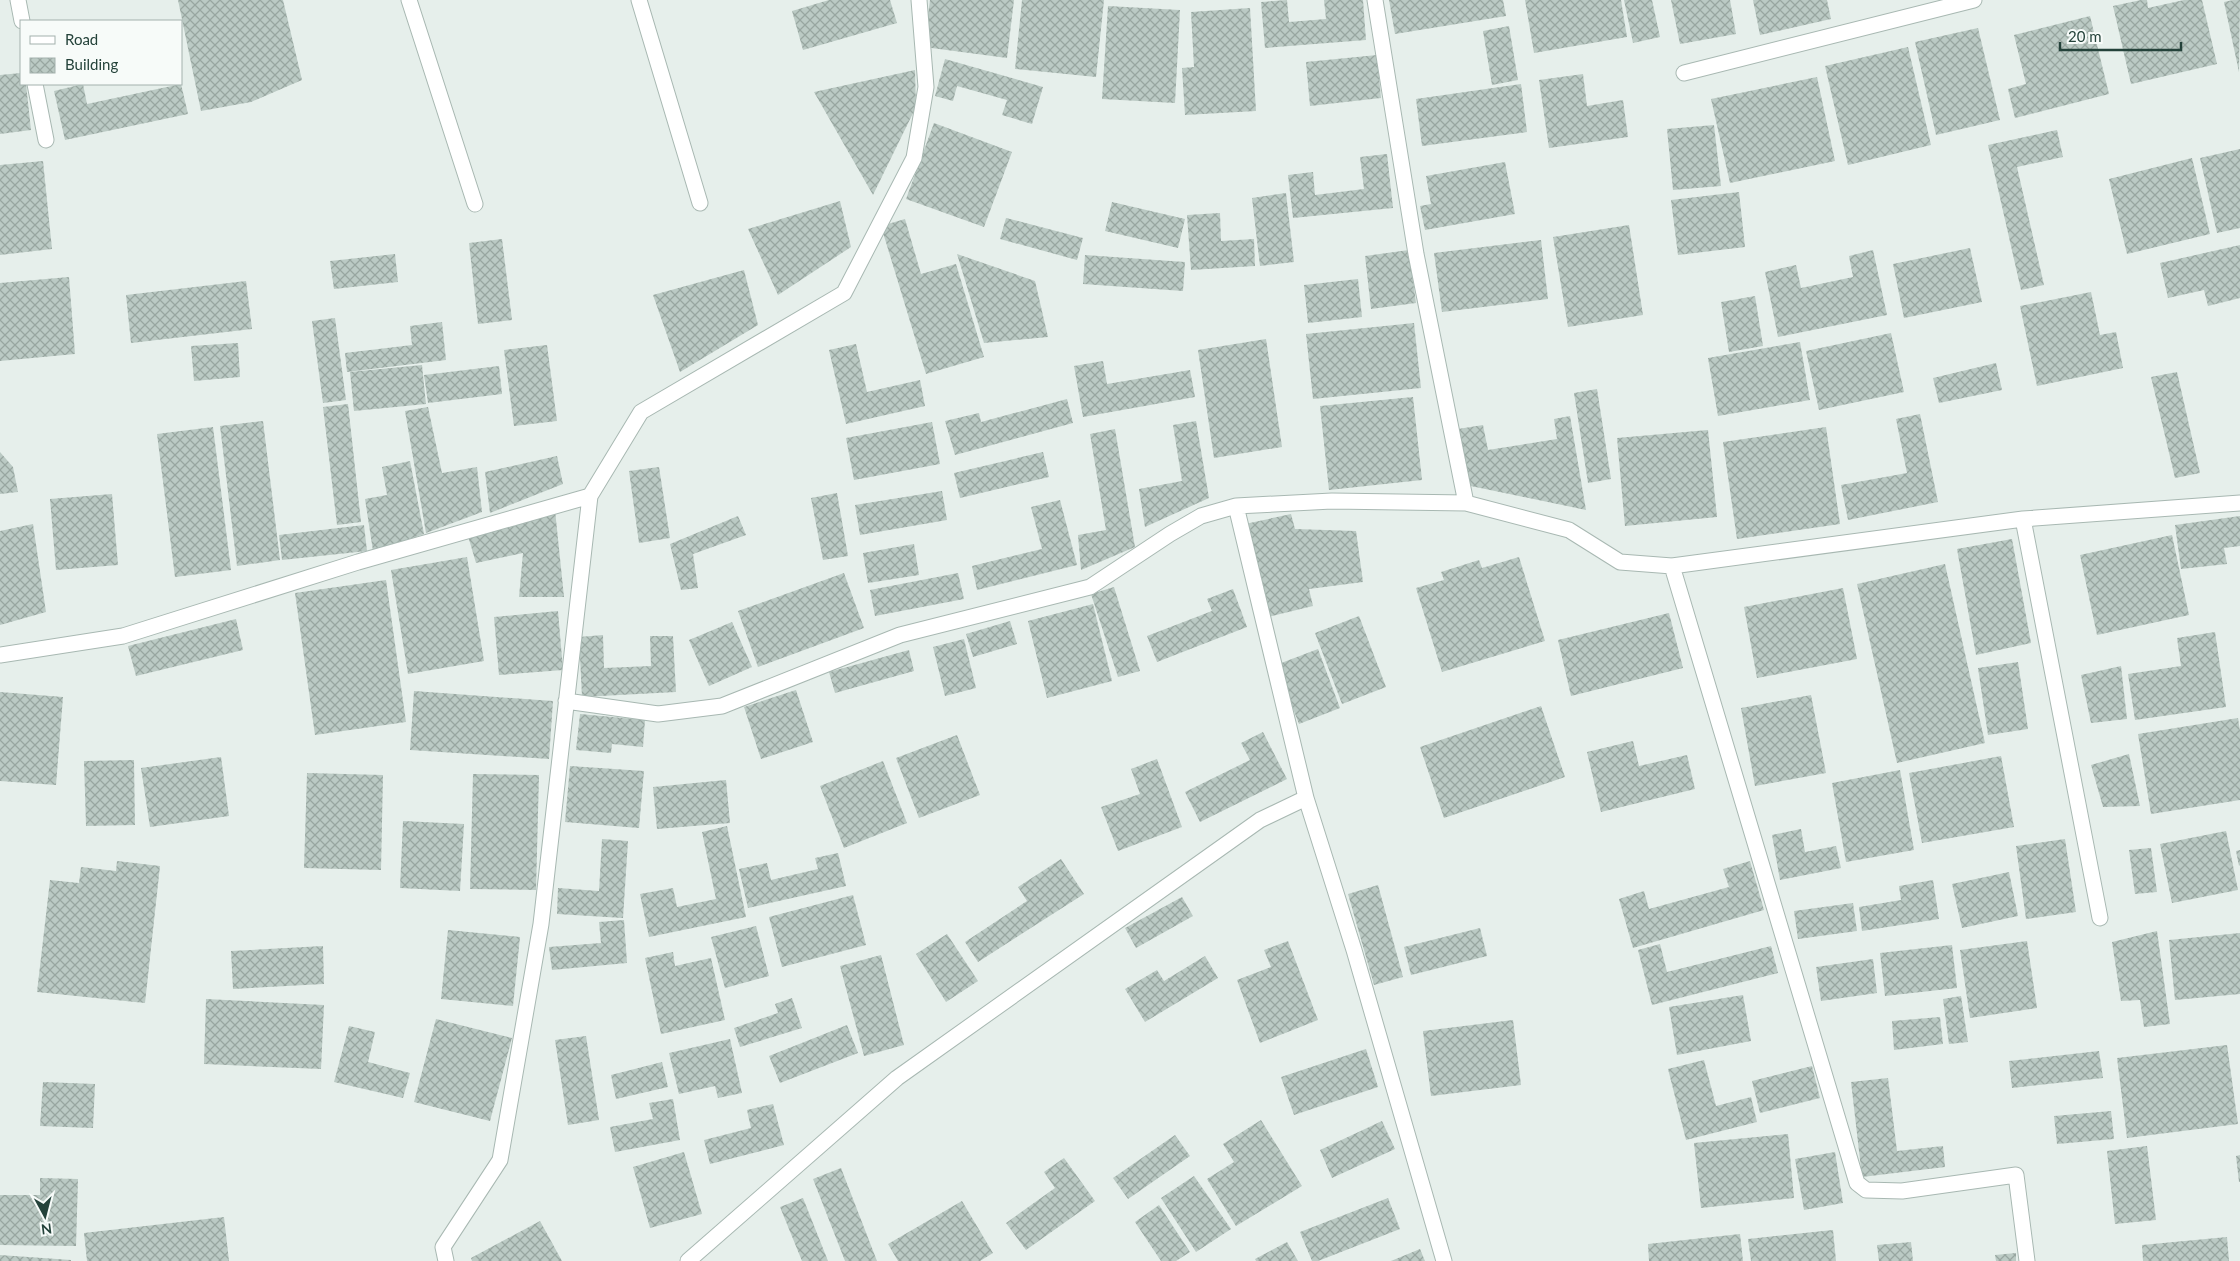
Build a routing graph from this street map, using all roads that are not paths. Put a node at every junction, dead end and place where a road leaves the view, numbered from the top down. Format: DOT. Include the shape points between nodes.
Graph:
graph roads {
  1 [pos="18,0"];
  2 [pos="410,0"];
  3 [pos="639,0"];
  4 [pos="919,0"];
  5 [pos="1375,0"];
  6 [pos="1970,1"];
  7 [pos="22,20"];
  8 [pos="1684,72"];
  9 [pos="35,85"];
  10 [pos="46,140"];
  11 [pos="700,203"];
  12 [pos="475,204"];
  13 [pos="590,496"];
  14 [pos="1466,503"];
  15 [pos="2240,503"];
  16 [pos="1236,506"];
  17 [pos="2023,519"];
  18 [pos="1672,566"];
  19 [pos="0,655"];
  20 [pos="566,701"];
  21 [pos="1306,798"];
  22 [pos="2100,918"];
  23 [pos="446,1261"];
  24 [pos="688,1261"];
  25 [pos="1444,1261"];
  26 [pos="2027,1261"];
  1 -- 7 [label="street"];
  2 -- 12 [label="street"];
  3 -- 11 [label="street"];
  4 -- 13 [label="street" via="926,88 914,158 844,293 641,412"];
  5 -- 14 [label="street" via="1416,254"];
  6 -- 8 [label="street"];
  9 -- 10 [label="street"];
  13 -- 19 [label="street" via="358,562 123,636"];
  13 -- 20 [label="street"];
  14 -- 16 [label="street" via="1332,501"];
  14 -- 18 [label="street" via="1569,530 1620,562"];
  15 -- 17 [label="street"];
  16 -- 20 [label="street" via="1201,516 1090,587 900,635 722,706 658,714"];
  16 -- 21 [label="street"];
  17 -- 18 [label="street"];
  17 -- 22 [label="street"];
  18 -- 26 [label="street" via="1857,1183 1866,1190 1902,1191 2016,1175"];
  20 -- 23 [label="street" via="541,924 500,1160 443,1247"];
  21 -- 24 [label="street" via="1260,820 897,1078"];
  21 -- 25 [label="street" via="1354,950"];
}
